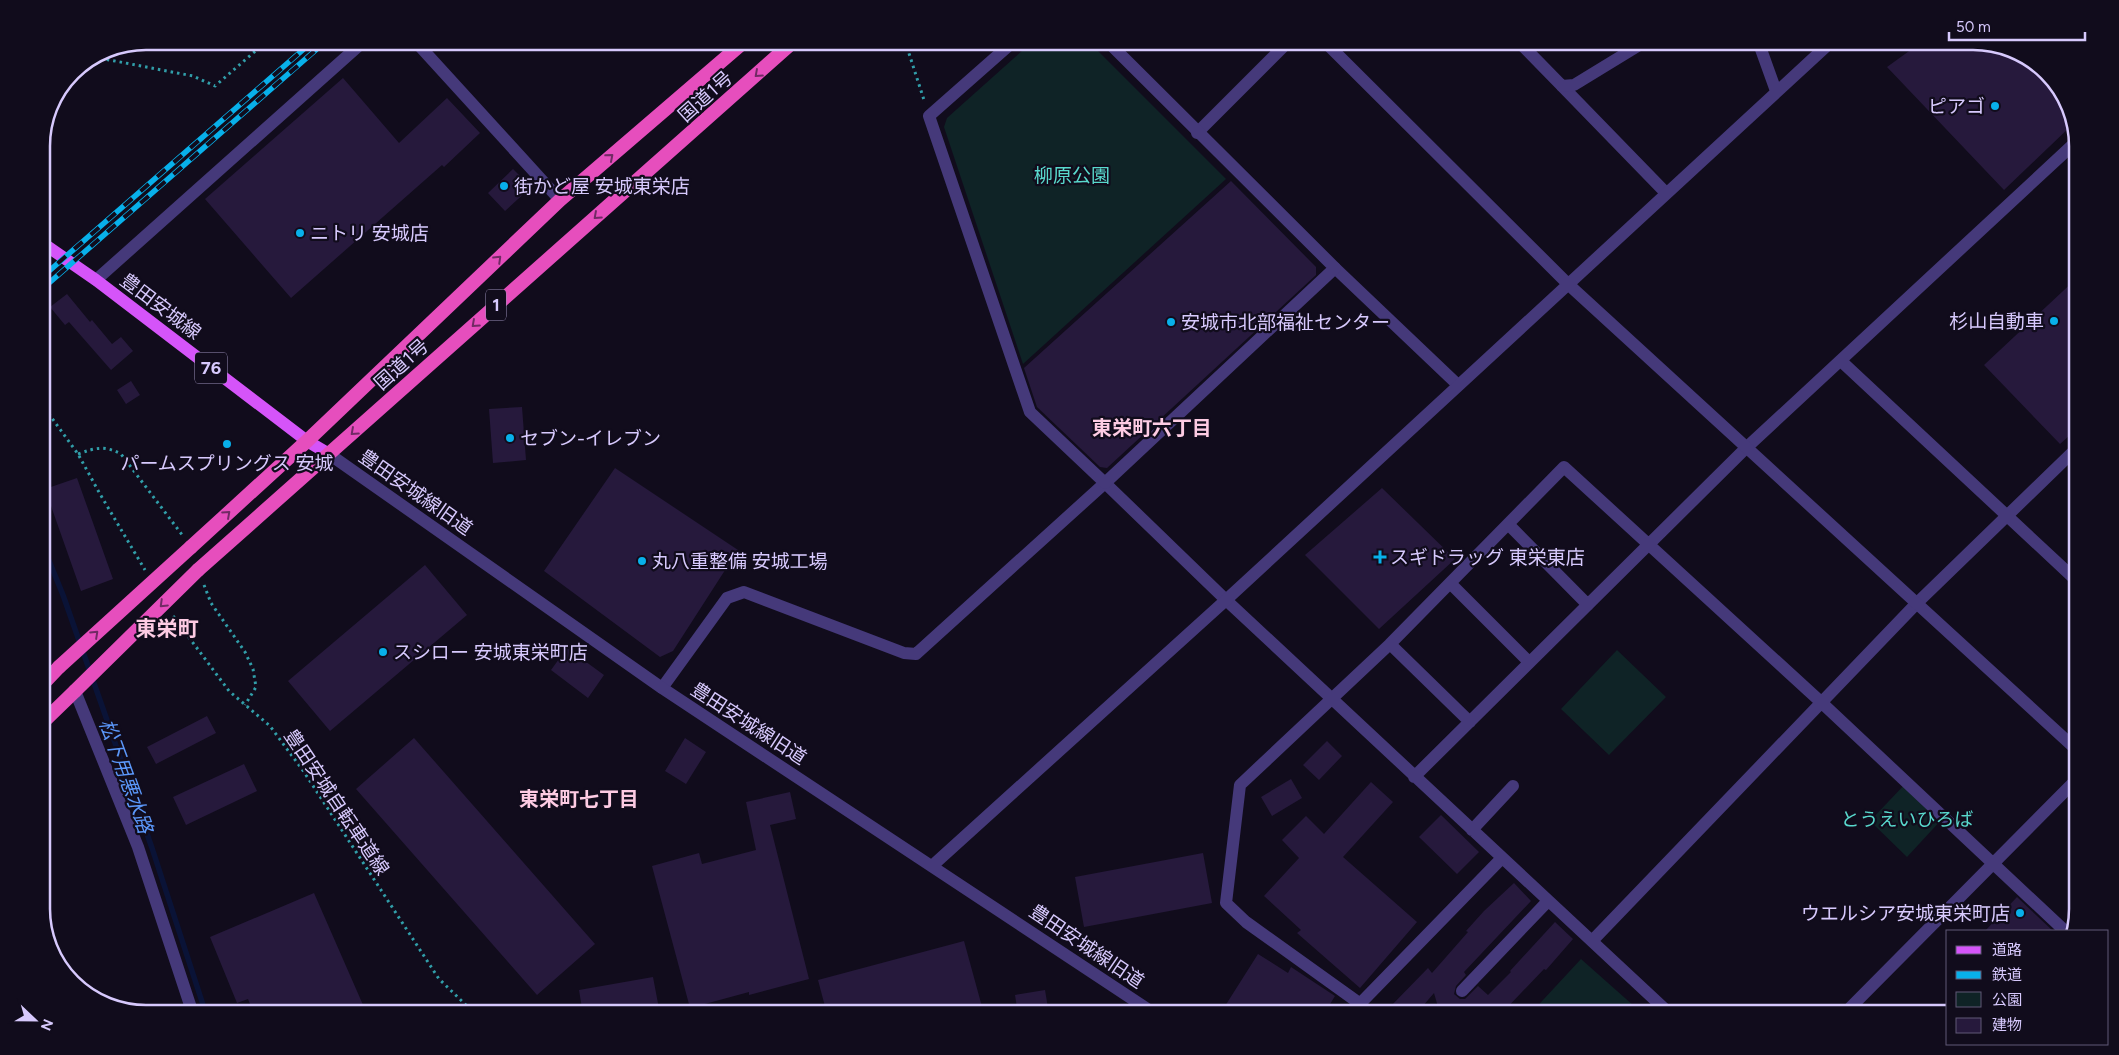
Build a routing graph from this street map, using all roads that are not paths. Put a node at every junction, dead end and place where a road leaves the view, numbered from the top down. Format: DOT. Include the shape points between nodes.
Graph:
graph roads {
  1 [pos="354,50"];
  2 [pos="422,50"];
  3 [pos="735,50"];
  4 [pos="784,50"];
  5 [pos="1004,50"];
  6 [pos="1116,50"];
  7 [pos="1280,50"];
  8 [pos="1333,50"];
  9 [pos="1527,50"];
  10 [pos="1631,50"];
  11 [pos="1761,50"];
  12 [pos="1822,50"];
  13 [pos="1562,86"];
  14 [pos="1776,91"];
  15 [pos="1197,133"];
  16 [pos="2069,148"];
  17 [pos="1666,193"];
  18 [pos="560,200"];
  19 [pos="50,248"];
  20 [pos="1335,268"];
  21 [pos="96,280"];
  22 [pos="1569,284"];
  23 [pos="1842,361"];
  24 [pos="1458,385"];
  25 [pos="307,441"];
  26 [pos="1746,448"];
  27 [pos="328,454"];
  28 [pos="2069,456"];
  29 [pos="1105,483"];
  30 [pos="2006,515"];
  31 [pos="1509,525"];
  32 [pos="1650,544"];
  33 [pos="2069,574"];
  34 [pos="1450,583"];
  35 [pos="1226,600"];
  36 [pos="1916,604"];
  37 [pos="1588,605"];
  38 [pos="1390,644"];
  39 [pos="1529,662"];
  40 [pos="50,677"];
  41 [pos="662,688"];
  42 [pos="75,691"];
  43 [pos="1332,698"];
  44 [pos="1822,703"];
  45 [pos="50,716"];
  46 [pos="1470,722"];
  47 [pos="2069,743"];
  48 [pos="1414,777"];
  49 [pos="1513,786"];
  50 [pos="2069,787"];
  51 [pos="1472,830"];
  52 [pos="1502,858"];
  53 [pos="1994,864"];
  54 [pos="932,866"];
  55 [pos="1548,901"];
  56 [pos="2064,930"];
  57 [pos="1592,941"];
  58 [pos="1462,991"];
  59 [pos="1360,1003"];
  60 [pos="190,1005"];
  61 [pos="1141,1005"];
  62 [pos="1660,1005"];
  63 [pos="1853,1005"];
  1 -- 21 [label="street"];
  2 -- 18 [label="street"];
  18 -- 3 [label="highway, 国道1号 / 1, one-way"];
  4 -- 27 [label="highway, 国道1号 / 1, one-way"];
  5 -- 29 [label="street" via="929,116 1030,412"];
  6 -- 15 [label="street"];
  7 -- 15 [label="street"];
  8 -- 22 [label="street"];
  9 -- 13 [label="street"];
  10 -- 13 [label="street" via="1574,85"];
  11 -- 14 [label="street"];
  12 -- 14 [label="street"];
  13 -- 17 [label="street"];
  14 -- 17 [label="street"];
  15 -- 20 [label="street"];
  16 -- 23 [label="street"];
  17 -- 22 [label="street"];
  25 -- 18 [label="highway, 国道1号 / 1, one-way"];
  19 -- 21 [label="main road, 豊田安城線 / 76"];
  20 -- 24 [label="street"];
  20 -- 29 [label="street"];
  21 -- 25 [label="main road, 豊田安城線 / 76"];
  22 -- 24 [label="street"];
  22 -- 26 [label="street"];
  23 -- 26 [label="street"];
  23 -- 30 [label="street"];
  24 -- 35 [label="street"];
  25 -- 27 [label="main road, 豊田安城線 / 76"];
  40 -- 25 [label="highway, 国道1号 / 1, one-way, bridge"];
  26 -- 32 [label="street"];
  26 -- 36 [label="street"];
  27 -- 41 [label="street, 豊田安城線旧道"];
  27 -- 42 [label="highway, 国道1号 / 1, one-way, bridge" via="198,570"];
  28 -- 30 [label="street"];
  29 -- 35 [label="street"];
  29 -- 41 [label="street" via="916,654 904,654 744,592 727,598"];
  30 -- 33 [label="street"];
  30 -- 36 [label="street"];
  31 -- 32 [label="street" via="1564,467"];
  31 -- 34 [label="street"];
  31 -- 37 [label="street"];
  32 -- 37 [label="street"];
  32 -- 44 [label="street"];
  34 -- 38 [label="street"];
  34 -- 39 [label="street"];
  35 -- 43 [label="street"];
  35 -- 54 [label="street"];
  36 -- 44 [label="street"];
  36 -- 47 [label="street"];
  37 -- 39 [label="street"];
  38 -- 43 [label="street"];
  38 -- 46 [label="street"];
  39 -- 46 [label="street"];
  41 -- 54 [label="street, 豊田安城線旧道"];
  42 -- 45 [label="highway, 国道1号 / 1"];
  42 -- 60 [label="street" via="138,847"];
  43 -- 48 [label="street"];
  43 -- 59 [label="street" via="1240,785 1226,903 1246,922"];
  44 -- 53 [label="street"];
  44 -- 57 [label="street"];
  46 -- 48 [label="street"];
  48 -- 51 [label="street"];
  49 -- 51 [label="street"];
  50 -- 53 [label="street"];
  51 -- 52 [label="street"];
  52 -- 55 [label="street"];
  52 -- 59 [label="street"];
  53 -- 56 [label="street"];
  53 -- 63 [label="street"];
  54 -- 61 [label="street, 豊田安城線旧道"];
  55 -- 57 [label="street"];
  55 -- 58 [label="street"];
  57 -- 62 [label="street"];
}
